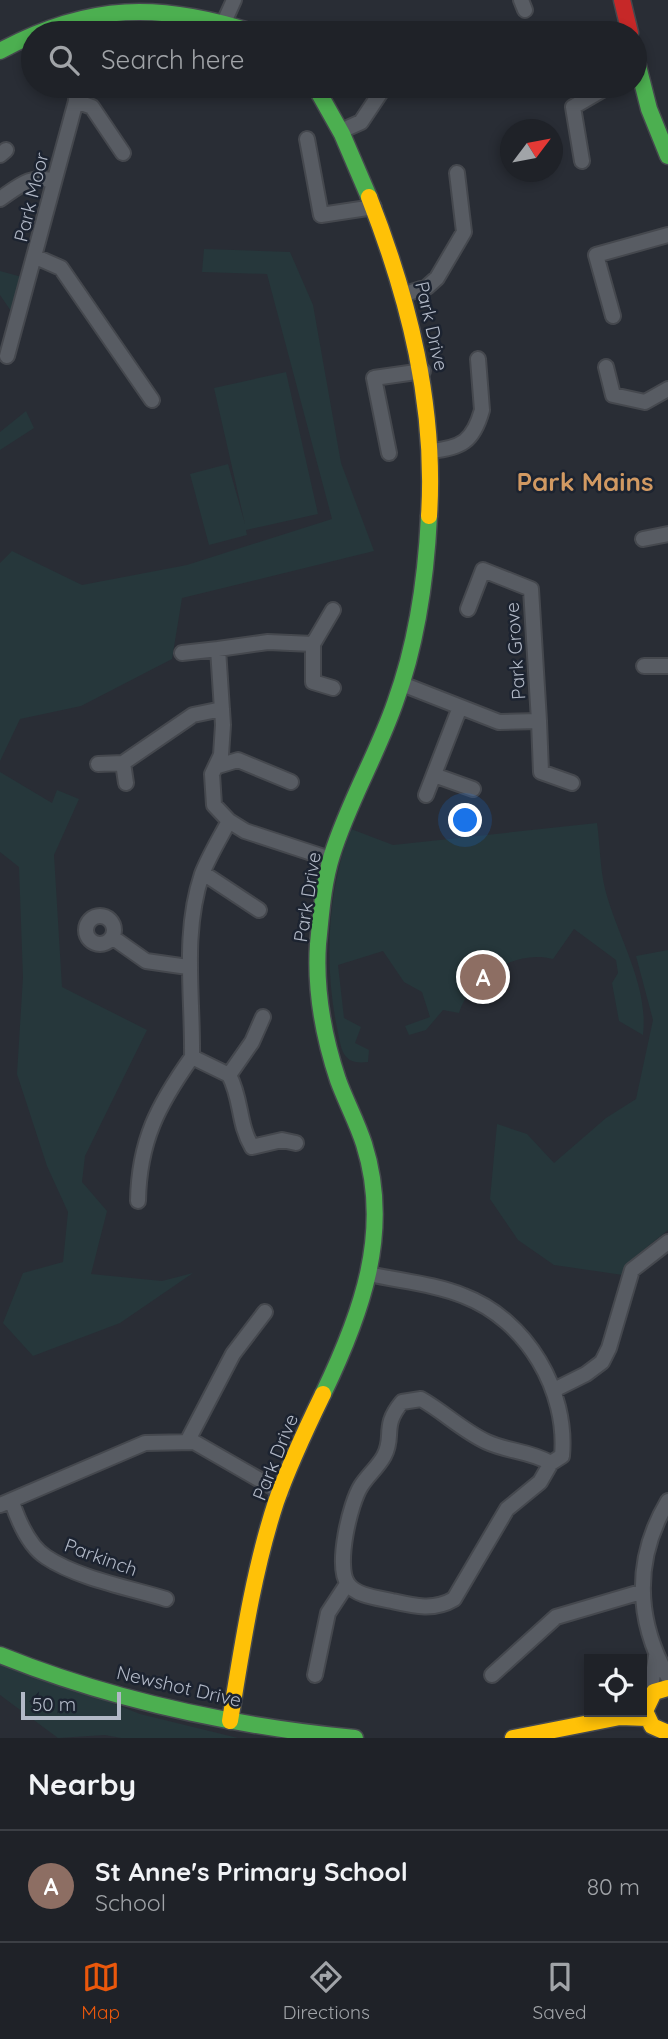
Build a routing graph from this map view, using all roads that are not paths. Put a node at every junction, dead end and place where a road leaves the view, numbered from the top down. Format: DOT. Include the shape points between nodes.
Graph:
graph roads {
  1 [pos="234,0"];
  2 [pos="622,0"];
  3 [pos="225,20"];
  4 [pos="84,21"];
  5 [pos="627,21"];
  6 [pos="21,39"];
  7 [pos="0,51"];
  8 [pos="647,93"];
  9 [pos="75,98"];
  10 [pos="82,98"];
  11 [pos="322,98"];
  12 [pos="377,98"];
  13 [pos="588,98"];
  14 [pos="341,131"];
  15 [pos="307,139"];
  16 [pos="667,149"];
  17 [pos="123,153"];
  18 [pos="582,161"];
  19 [pos="457,173"];
  20 [pos="54,181"];
  21 [pos="0,199"];
  22 [pos="374,207"];
  23 [pos="668,235"];
  24 [pos="36,257"];
  25 [pos="405,294"];
  26 [pos="613,316"];
  27 [pos="7,356"];
  28 [pos="478,359"];
  29 [pos="606,367"];
  30 [pos="423,371"];
  31 [pos="668,389"];
  32 [pos="152,400"];
  33 [pos="431,451"];
  34 [pos="389,453"];
  35 [pos="668,534"];
  36 [pos="643,539"];
  37 [pos="468,609"];
  38 [pos="333,610"];
  39 [pos="313,644"];
  40 [pos="218,649"];
  41 [pos="182,653"];
  42 [pos="644,666"];
  43 [pos="668,666"];
  44 [pos="402,684"];
  45 [pos="333,688"];
  46 [pos="460,706"];
  47 [pos="222,709"];
  48 [pos="538,721"];
  49 [pos="123,763"];
  50 [pos="98,764"];
  51 [pos="218,766"];
  52 [pos="434,775"];
  53 [pos="126,782"];
  54 [pos="291,782"];
  55 [pos="572,783"];
  56 [pos="473,789"];
  57 [pos="426,795"];
  58 [pos="229,821"];
  59 [pos="330,859"];
  60 [pos="203,873"];
  61 [pos="259,910"];
  62 [pos="112,937"];
  63 [pos="188,967"];
  64 [pos="263,1017"];
  65 [pos="192,1057"];
  66 [pos="229,1075"];
  67 [pos="296,1143"];
  68 [pos="138,1201"];
  69 [pos="668,1242"];
  70 [pos="369,1274"];
  71 [pos="265,1312"];
  72 [pos="554,1390"];
  73 [pos="187,1442"];
  74 [pos="551,1463"];
  75 [pos="281,1492"];
  76 [pos="668,1501"];
  77 [pos="6,1503"];
  78 [pos="348,1584"];
  79 [pos="642,1592"];
  80 [pos="166,1599"];
  81 [pos="0,1655"];
  82 [pos="656,1656"];
  83 [pos="315,1675"];
  84 [pos="492,1675"];
  85 [pos="668,1677"];
  86 [pos="668,1688"];
  87 [pos="647,1701"];
  88 [pos="647,1704"];
  89 [pos="647,1708"];
  90 [pos="610,1717"];
  91 [pos="230,1721"];
  92 [pos="668,1733"];
  93 [pos="355,1738"];
  94 [pos="513,1738"];
  1 -- 3 [label="street"];
  2 -- 5 [label="street"];
  3 -- 4 [label="street" via="174,7 128,6"];
  6 -- 7 [label="street"];
  8 -- 16 [label="street"];
  9 -- 20 [label="street, Park Moor"];
  10 -- 17 [label="street"];
  11 -- 14 [label="street, Park Drive"];
  12 -- 14 [label="street" via="361,122"];
  13 -- 18 [label="street" via="573,107"];
  14 -- 22 [label="street, Park Drive"];
  15 -- 22 [label="street" via="321,215"];
  19 -- 25 [label="street" via="464,232 437,278 427,288"];
  20 -- 21 [label="street" via="31,178"];
  20 -- 24 [label="street, Park Moor"];
  22 -- 25 [label="street, Park Drive"];
  23 -- 26 [label="street" via="596,255"];
  24 -- 27 [label="street, Park Moor"];
  24 -- 32 [label="street" via="61,268"];
  25 -- 30 [label="street, Park Drive"];
  28 -- 33 [label="street" via="480,418 456,449"];
  29 -- 31 [label="street" via="613,395 645,402"];
  30 -- 33 [label="street, Park Drive"];
  30 -- 34 [label="street" via="374,378"];
  33 -- 44 [label="street, Park Drive" via="426,566"];
  35 -- 36 [label="street"];
  37 -- 48 [label="street, Park Grove" via="484,570 531,589"];
  38 -- 39 [label="street"];
  39 -- 40 [label="street" via="268,642"];
  39 -- 45 [label="street" via="313,682"];
  40 -- 41 [label="street"];
  40 -- 47 [label="street"];
  42 -- 43 [label="street"];
  44 -- 46 [label="street, Park Grove"];
  44 -- 59 [label="street, Park Drive"];
  46 -- 48 [label="street, Park Grove" via="499,722"];
  46 -- 52 [label="street"];
  47 -- 49 [label="street" via="193,715"];
  47 -- 51 [label="street"];
  48 -- 55 [label="street, Park Grove" via="541,772"];
  49 -- 50 [label="street"];
  49 -- 53 [label="street"];
  51 -- 54 [label="street" via="239,760"];
  51 -- 58 [label="street" via="212,774 214,804"];
  52 -- 56 [label="street"];
  52 -- 57 [label="street"];
  58 -- 59 [label="street" via="245,831"];
  58 -- 60 [label="street"];
  59 -- 70 [label="street, Park Drive" via="318,937 322,1007 336,1072 366,1151 374,1240"];
  60 -- 61 [label="street"];
  60 -- 63 [label="street" via="192,913"];
  62 -- 63 [label="street" via="146,961"];
  63 -- 65 [label="street"];
  64 -- 66 [label="street"];
  65 -- 66 [label="street"];
  65 -- 68 [label="street" via="151,1123 139,1170"];
  66 -- 67 [label="street" via="241,1105 241,1130 252,1147 282,1140"];
  69 -- 72 [label="street" via="632,1270 602,1362"];
  70 -- 72 [label="street" via="466,1296 502,1317 529,1347"];
  70 -- 75 [label="street, Park Drive" via="349,1334"];
  71 -- 73 [label="street" via="233,1354"];
  72 -- 74 [label="street" via="564,1435 562,1456"];
  73 -- 75 [label="street, Parkinch"];
  73 -- 77 [label="street, Parkinch" via="145,1443"];
  74 -- 78 [label="street" via="540,1482 507,1509 454,1599 442,1607 414,1606 359,1593"];
  74 -- 78 [label="street" via="482,1439 421,1399 402,1402 390,1416 386,1453 354,1502 341,1567"];
  75 -- 91 [label="street, Park Drive" via="243,1643"];
  76 -- 79 [label="street" via="647,1544"];
  77 -- 80 [label="street, Parkinch" via="45,1557"];
  78 -- 83 [label="street" via="328,1614"];
  79 -- 82 [label="street"];
  79 -- 84 [label="street" via="556,1617"];
  81 -- 91 [label="street, Newshot Drive" via="45,1675"];
  82 -- 85 [label="street"];
  82 -- 87 [label="street"];
  86 -- 88 [label="street" via="654,1692"];
  89 -- 92 [label="street" via="658,1731"];
  90 -- 94 [label="street"];
  91 -- 93 [label="street, Newshot Drive"];
}
